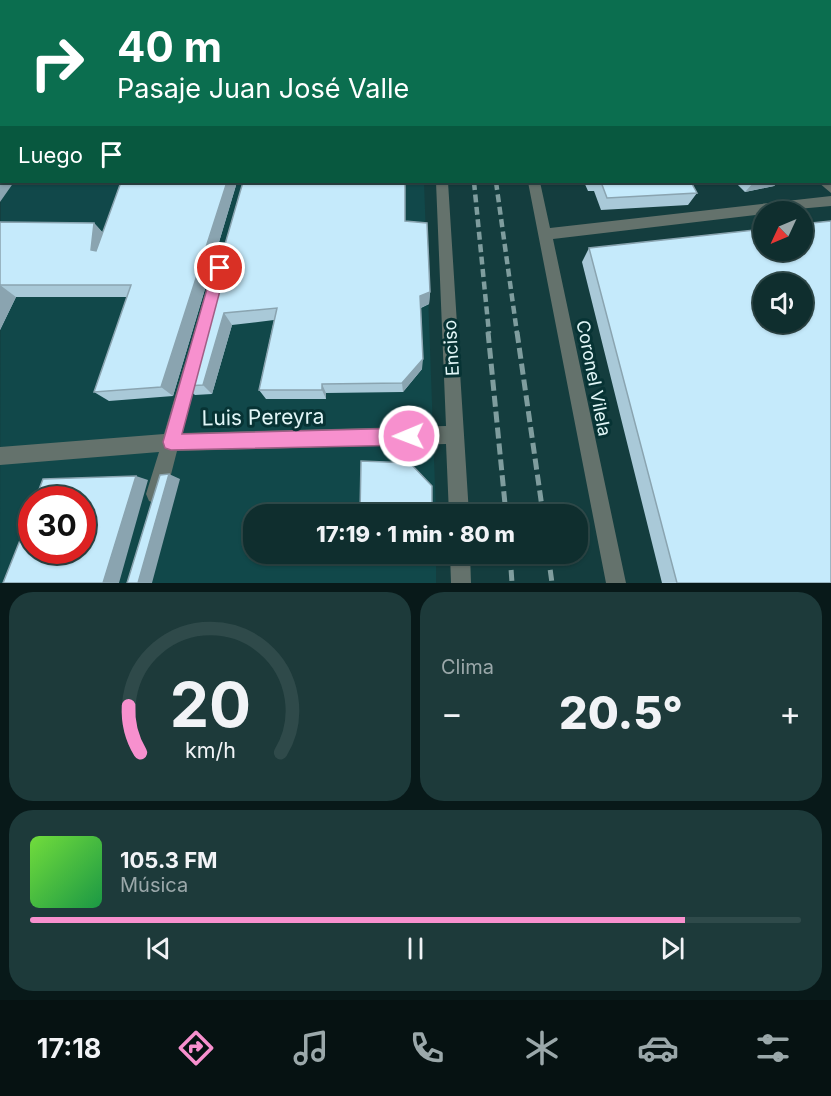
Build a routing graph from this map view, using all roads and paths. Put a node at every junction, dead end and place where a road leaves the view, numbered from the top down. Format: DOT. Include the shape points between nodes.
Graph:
graph roads {
  1 [pos="442,183"];
  2 [pos="534,183"];
  3 [pos="831,201"];
  4 [pos="546,234"];
  5 [pos="196,351"];
  6 [pos="456,435"];
  7 [pos="171,442"];
  8 [pos="0,456"];
  9 [pos="459,504"];
  10 [pos="150,518"];
  11 [pos="460,564"];
  12 [pos="461,583"];
  13 [pos="616,583"];
  1 -- 6 [label="street, Enciso"];
  2 -- 4 [label="street, Coronel Vilela"];
  3 -- 4 [label="street"];
  4 -- 13 [label="street, Coronel Vilela"];
  5 -- 7 [label="street"];
  6 -- 7 [label="street, Luis Pereyra"];
  6 -- 9 [label="street, Enciso"];
  7 -- 8 [label="street, Luis Pereyra"];
  7 -- 10 [label="street"];
  11 -- 12 [label="street"];
}
